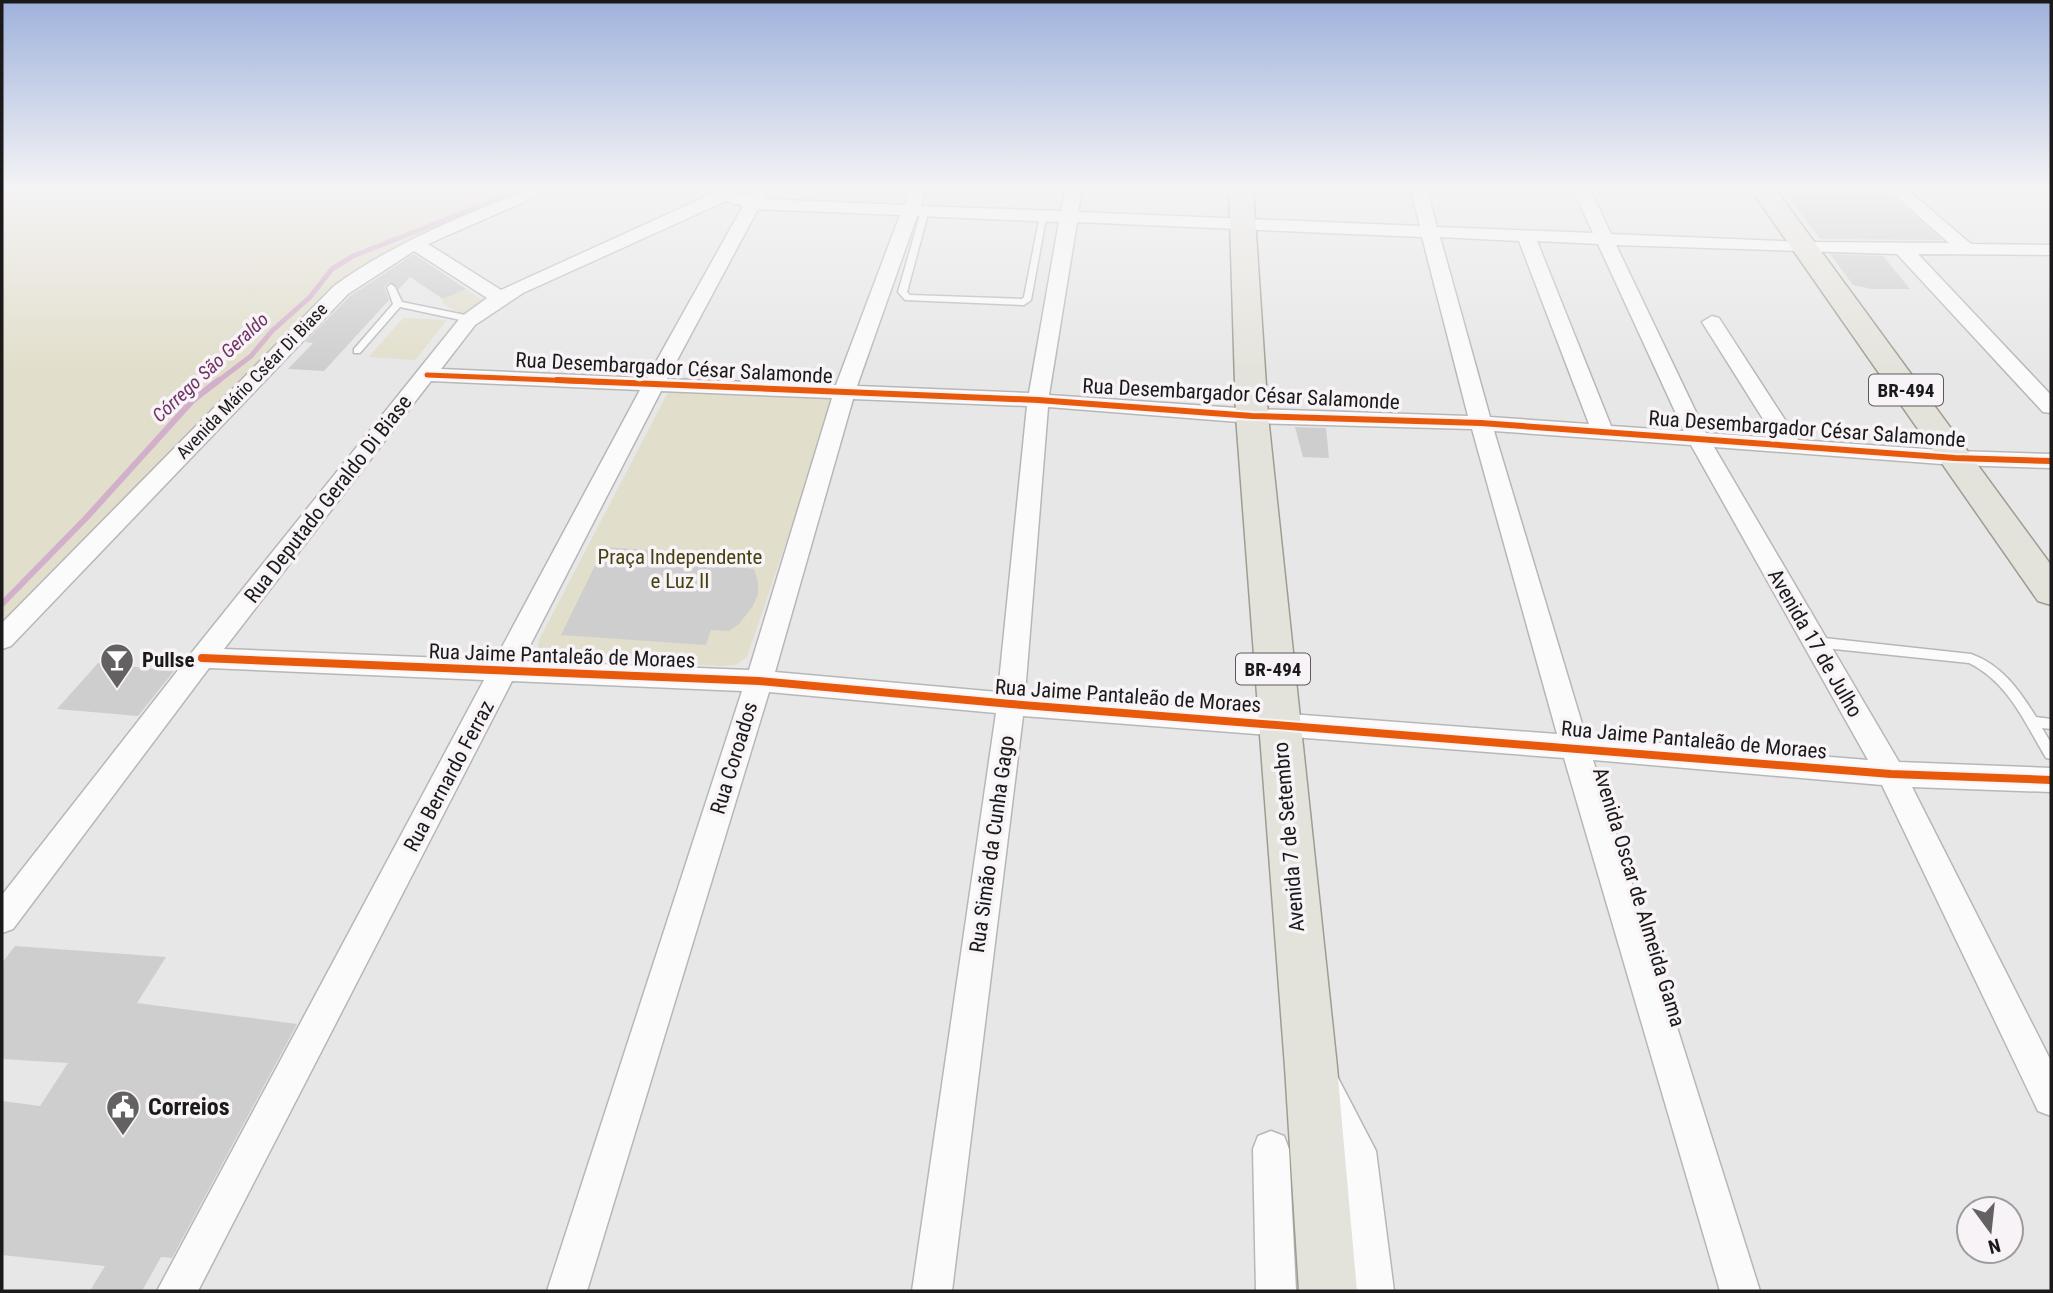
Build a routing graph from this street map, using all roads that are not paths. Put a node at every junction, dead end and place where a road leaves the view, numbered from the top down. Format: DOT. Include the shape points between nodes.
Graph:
graph roads {
  1 [pos="409,247"];
  2 [pos="420,247"];
  3 [pos="618,247"];
  4 [pos="719,247"];
  5 [pos="903,247"];
  6 [pos="911,247"];
  7 [pos="1046,247"];
  8 [pos="1054,247"];
  9 [pos="1245,247"];
  10 [pos="1435,247"];
  11 [pos="1530,247"];
  12 [pos="1610,247"];
  13 [pos="1804,247"];
  14 [pos="1815,247"];
  15 [pos="1965,247"];
  16 [pos="1904,250"];
  17 [pos="1969,251"];
  18 [pos="2047,253"];
  19 [pos="391,286"];
  20 [pos="500,298"];
  21 [pos="398,304"];
  22 [pos="470,319"];
  23 [pos="1712,322"];
  24 [pos="357,351"];
  25 [pos="427,375"];
  26 [pos="654,384"];
  27 [pos="844,393"];
  28 [pos="1038,400"];
  29 [pos="2051,407"];
  30 [pos="1252,416"];
  31 [pos="1481,423"];
  32 [pos="1602,431"];
  33 [pos="1698,438"];
  34 [pos="1791,445"];
  35 [pos="1955,458"];
  36 [pos="2051,461"];
  37 [pos="2051,592"];
  38 [pos="2,639"];
  39 [pos="1815,642"];
  40 [pos="202,658"];
  41 [pos="504,672"];
  42 [pos="758,681"];
  43 [pos="1011,705"];
  44 [pos="2031,722"];
  45 [pos="2051,724"];
  46 [pos="1278,725"];
  47 [pos="1575,747"];
  48 [pos="2051,754"];
  49 [pos="1891,774"];
  50 [pos="2051,780"];
  51 [pos="2,919"];
  52 [pos="1311,1068"];
  53 [pos="2051,1098"];
  54 [pos="1294,1149"];
  55 [pos="177,1291"];
  56 [pos="567,1291"];
  57 [pos="932,1291"];
  58 [pos="1276,1291"];
  59 [pos="1328,1291"];
  60 [pos="1374,1291"];
  61 [pos="1740,1291"];
  1 -- 38 [label="street, Avenida Mário Cséar Di Biase" via="376,265 333,298"];
  2 -- 20 [label="street"];
  3 -- 20 [label="street, Rua Deputado Geraldo Di Biase"];
  4 -- 26 [label="street, Rua Bernardo Ferraz"];
  5 -- 27 [label="street, Rua Coroados"];
  6 -- 7 [label="lane" via="902,292 908,298 1024,302"];
  8 -- 28 [label="street, Rua Simão da Cunha Gago"];
  9 -- 30 [label="main road, Avenida 7 de Setembro / BR-494"];
  10 -- 31 [label="street, Avenida Oscar de Almeida Gama"];
  11 -- 32 [label="street"];
  12 -- 33 [label="street, Avenida 17 de Julho"];
  13 -- 35 [label="main road, BR-494"];
  14 -- 16 [label="street"];
  15 -- 17 [label="street"];
  16 -- 17 [label="street"];
  16 -- 29 [label="street"];
  17 -- 18 [label="street"];
  19 -- 21 [label="lane"];
  20 -- 22 [label="street, Rua Deputado Geraldo Di Biase"];
  21 -- 22 [label="lane"];
  21 -- 24 [label="lane"];
  22 -- 25 [label="street, Rua Deputado Geraldo Di Biase"];
  23 -- 34 [label="street"];
  25 -- 26 [label="street, Rua Desembargador César Salamonde"];
  25 -- 40 [label="street, Rua Deputado Geraldo Di Biase"];
  26 -- 27 [label="street, Rua Desembargador César Salamonde"];
  26 -- 41 [label="street, Rua Bernardo Ferraz"];
  27 -- 28 [label="street, Rua Desembargador César Salamonde"];
  27 -- 42 [label="street, Rua Coroados"];
  28 -- 30 [label="street, Rua Desembargador César Salamonde"];
  28 -- 43 [label="street, Rua Simão da Cunha Gago"];
  30 -- 31 [label="street, Rua Desembargador César Salamonde"];
  30 -- 46 [label="main road, Avenida 7 de Setembro / BR-494"];
  31 -- 32 [label="street, Rua Desembargador César Salamonde"];
  31 -- 47 [label="street, Avenida Oscar de Almeida Gama"];
  32 -- 33 [label="street, Rua Desembargador César Salamonde"];
  33 -- 34 [label="street, Rua Desembargador César Salamonde"];
  33 -- 39 [label="street, Avenida 17 de Julho"];
  34 -- 35 [label="street, Rua Desembargador César Salamonde"];
  35 -- 36 [label="street, Rua Desembargador César Salamonde"];
  35 -- 37 [label="main road, BR-494"];
  39 -- 44 [label="lane" via="1984,663 1996,672"];
  39 -- 49 [label="street, Avenida 17 de Julho"];
  40 -- 41 [label="street, Rua Jaime Pantaleão de Moraes"];
  40 -- 51 [label="street, Rua Deputado Geraldo Di Biase"];
  41 -- 42 [label="street, Rua Jaime Pantaleão de Moraes"];
  41 -- 55 [label="street, Rua Bernardo Ferraz"];
  42 -- 43 [label="street, Rua Jaime Pantaleão de Moraes"];
  42 -- 56 [label="street, Rua Coroados"];
  43 -- 46 [label="street, Rua Jaime Pantaleão de Moraes"];
  43 -- 57 [label="street, Rua Simão da Cunha Gago"];
  44 -- 45 [label="lane"];
  44 -- 48 [label="lane"];
  46 -- 47 [label="street, Rua Jaime Pantaleão de Moraes"];
  46 -- 52 [label="main road, Avenida 7 de Setembro / BR-494"];
  47 -- 49 [label="street, Rua Jaime Pantaleão de Moraes"];
  47 -- 61 [label="street, Avenida Oscar de Almeida Gama"];
  49 -- 50 [label="street, Rua Jaime Pantaleão de Moraes"];
  49 -- 53 [label="street, Avenida 17 de Julho"];
  52 -- 54 [label="main road, Avenida 7 de Setembro / BR-494"];
  52 -- 60 [label="street, Avenida 7 de Setembro" via="1358,1151"];
  54 -- 58 [label="street, Avenida 7 de Setembro"];
  54 -- 59 [label="main road"];
}
